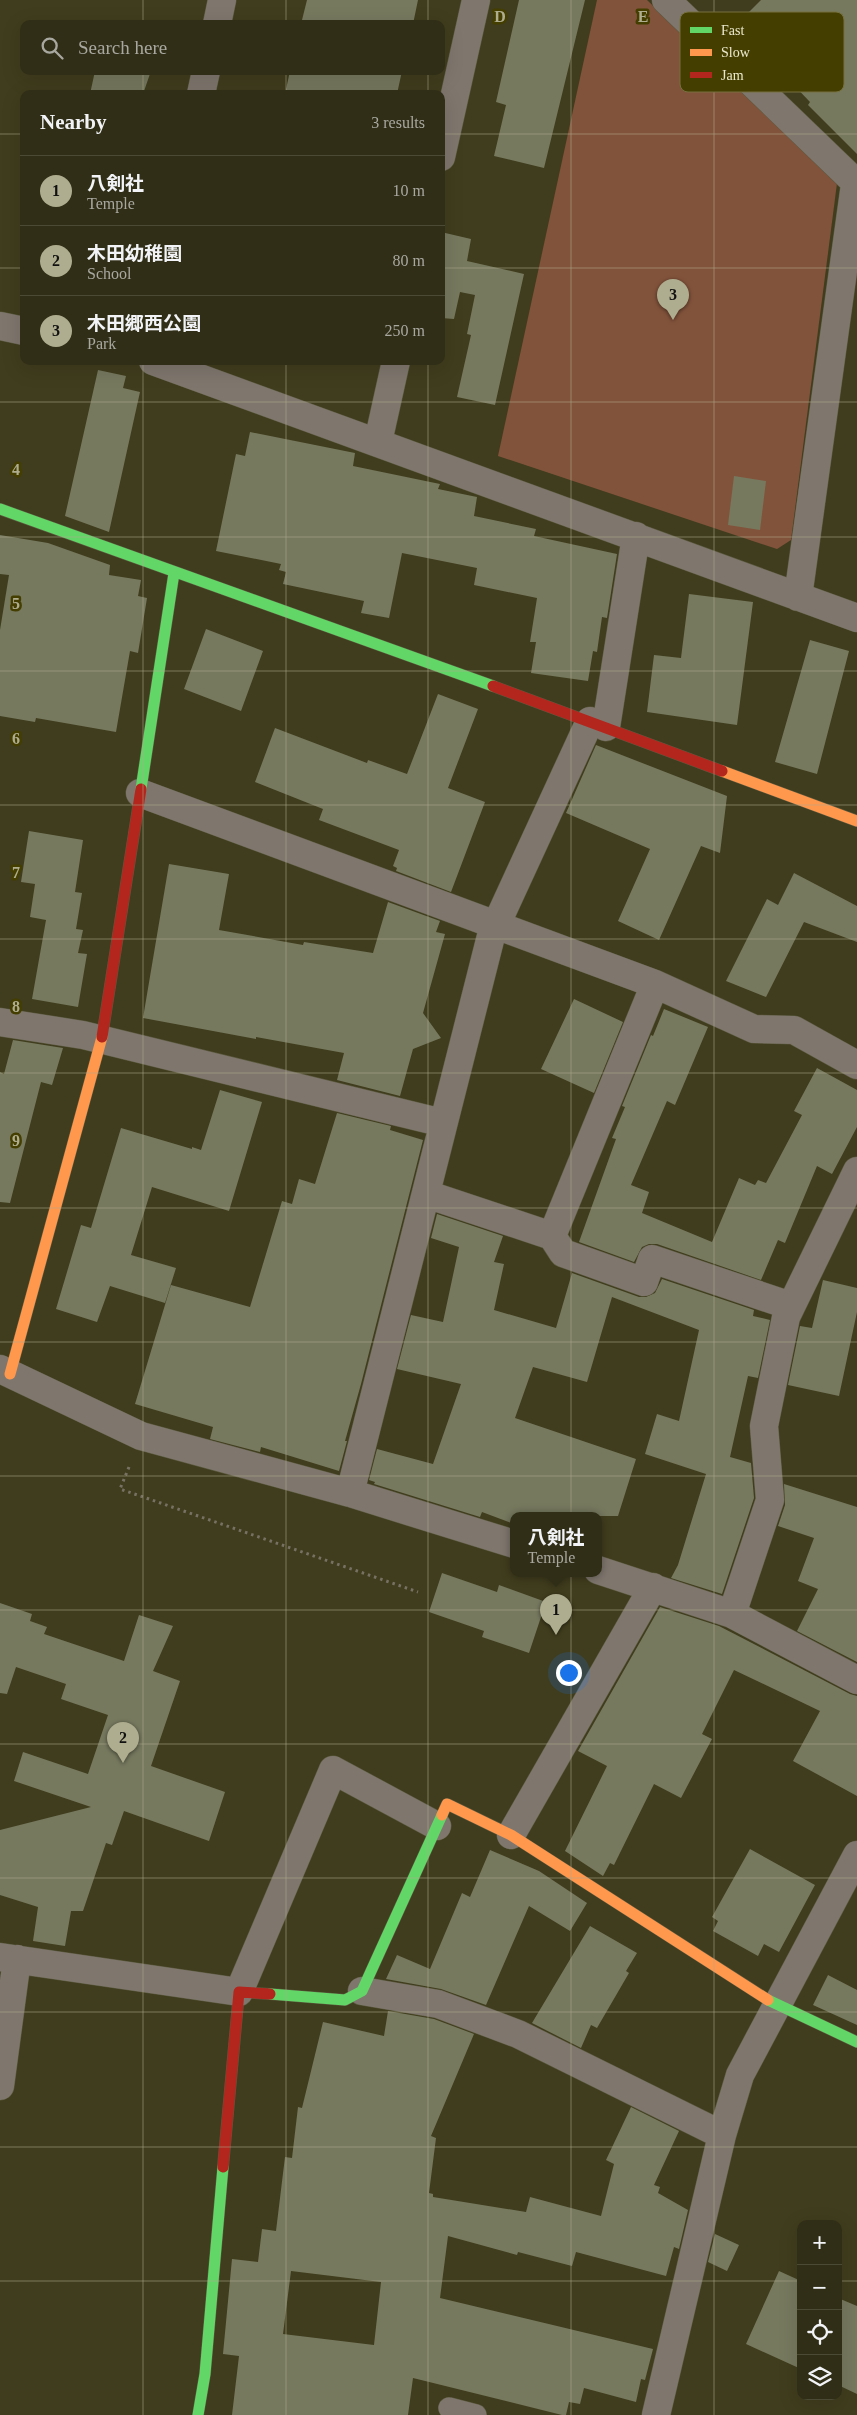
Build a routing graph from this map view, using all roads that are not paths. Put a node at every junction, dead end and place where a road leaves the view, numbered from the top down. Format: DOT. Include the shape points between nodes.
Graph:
graph roads {
  1 [pos="222,0"];
  2 [pos="476,0"];
  3 [pos="666,0"];
  4 [pos="680,14"];
  5 [pos="218,20"];
  6 [pos="205,75"];
  7 [pos="202,90"];
  8 [pos="761,92"];
  9 [pos="445,139"];
  10 [pos="856,184"];
  11 [pos="0,326"];
  12 [pos="20,330"];
  13 [pos="164,365"];
  14 [pos="395,365"];
  15 [pos="378,442"];
  16 [pos="0,509"];
  17 [pos="636,536"];
  18 [pos="174,573"];
  19 [pos="798,597"];
  20 [pos="857,618"];
  21 [pos="598,724"];
  22 [pos="140,793"];
  23 [pos="857,821"];
  24 [pos="496,925"];
  25 [pos="655,984"];
  26 [pos="0,1022"];
  27 [pos="102,1040"];
  28 [pos="857,1065"];
  29 [pos="443,1123"];
  30 [pos="857,1171"];
  31 [pos="426,1194"];
  32 [pos="552,1236"];
  33 [pos="791,1306"];
  34 [pos="5,1371"];
  35 [pos="350,1493"];
  36 [pos="510,1543"];
  37 [pos="602,1571"];
  38 [pos="653,1587"];
  39 [pos="732,1614"];
  40 [pos="857,1680"];
  41 [pos="437,1826"];
  42 [pos="511,1834"];
  43 [pos="857,1855"];
  44 [pos="8,1958"];
  45 [pos="362,1991"];
  46 [pos="239,1992"];
  47 [pos="777,2006"];
  48 [pos="857,2042"];
  49 [pos="0,2086"];
  50 [pos="722,2135"];
  51 [pos="449,2408"];
  52 [pos="198,2415"];
  53 [pos="476,2415"];
  54 [pos="656,2415"];
  1 -- 5 [label="street"];
  2 -- 9 [label="street"];
  3 -- 4 [label="street"];
  6 -- 7 [label="street"];
  8 -- 10 [label="street"];
  10 -- 19 [label="street"];
  11 -- 12 [label="street"];
  13 -- 15 [label="street"];
  14 -- 15 [label="street"];
  15 -- 17 [label="street"];
  16 -- 18 [label="street"];
  17 -- 19 [label="street"];
  17 -- 21 [label="street"];
  18 -- 21 [label="street"];
  18 -- 22 [label="street"];
  19 -- 20 [label="street"];
  21 -- 23 [label="street"];
  21 -- 24 [label="street"];
  22 -- 24 [label="street"];
  22 -- 27 [label="street"];
  24 -- 25 [label="street"];
  24 -- 29 [label="street"];
  25 -- 28 [label="street" via="754,1029 794,1030"];
  25 -- 32 [label="street"];
  26 -- 27 [label="street"];
  27 -- 29 [label="street"];
  27 -- 34 [label="street"];
  29 -- 31 [label="street"];
  30 -- 33 [label="street"];
  31 -- 32 [label="street"];
  31 -- 35 [label="street"];
  32 -- 33 [label="street" via="563,1253 644,1282 652,1259"];
  33 -- 39 [label="street" via="764,1426 770,1500"];
  34 -- 35 [label="street" via="141,1436"];
  35 -- 36 [label="street"];
  37 -- 38 [label="street"];
  38 -- 39 [label="street"];
  38 -- 42 [label="street"];
  39 -- 40 [label="street"];
  41 -- 42 [label="street" via="447,1804"];
  41 -- 45 [label="street"];
  41 -- 46 [label="street" via="333,1770"];
  42 -- 47 [label="street"];
  43 -- 47 [label="street"];
  44 -- 46 [label="street"];
  44 -- 49 [label="street"];
  45 -- 46 [label="street" via="345,2000"];
  45 -- 50 [label="street" via="438,2004 518,2034"];
  46 -- 52 [label="street" via="205,2374"];
  47 -- 48 [label="street"];
  47 -- 50 [label="street" via="740,2075"];
  50 -- 54 [label="street"];
  51 -- 53 [label="lane"];
}
